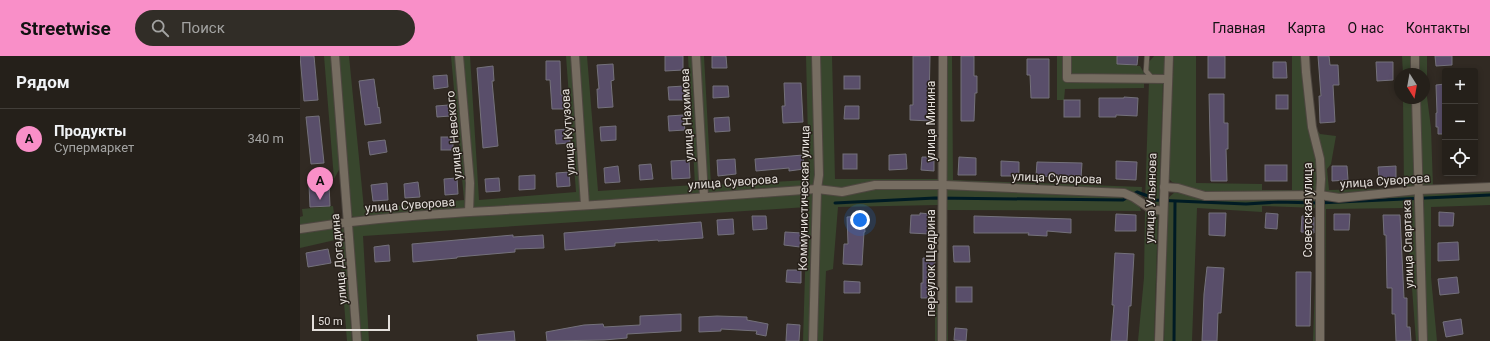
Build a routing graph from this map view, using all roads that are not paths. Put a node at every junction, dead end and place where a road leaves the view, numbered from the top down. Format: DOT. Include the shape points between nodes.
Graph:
graph roads {
  1 [pos="335,56"];
  2 [pos="459,56"];
  3 [pos="576,56"];
  4 [pos="696,56"];
  5 [pos="816,56"];
  6 [pos="943,56"];
  7 [pos="1067,56"];
  8 [pos="1147,56"];
  9 [pos="1169,56"];
  10 [pos="1305,56"];
  11 [pos="1415,56"];
  12 [pos="1416,68"];
  13 [pos="1153,78"];
  14 [pos="1168,79"];
  15 [pos="1416,104"];
  16 [pos="944,185"];
  17 [pos="1164,187"];
  18 [pos="1490,187"];
  19 [pos="816,189"];
  20 [pos="1418,190"];
  21 [pos="1320,195"];
  22 [pos="704,196"];
  23 [pos="585,206"];
  24 [pos="1163,211"];
  25 [pos="469,212"];
  26 [pos="347,221"];
  27 [pos="300,229"];
  28 [pos="357,341"];
  29 [pos="813,341"];
  30 [pos="942,341"];
  31 [pos="1159,341"];
  32 [pos="1320,341"];
  33 [pos="1423,341"];
  1 -- 26 [label="street, улица Догадина"];
  2 -- 25 [label="street, улица Невского" via="470,183"];
  3 -- 23 [label="street, улица Кутузова"];
  4 -- 22 [label="street, улица Нахимова"];
  5 -- 19 [label="street, Коммунистическая улица" via="819,175"];
  6 -- 16 [label="street, улица Минина"];
  7 -- 13 [label="street" via="1067,78"];
  8 -- 13 [label="lane" via="1146,72"];
  9 -- 14 [label="street, улица Ульянова"];
  10 -- 21 [label="street, Советская улица" via="1312,127 1320,159"];
  11 -- 12 [label="street"];
  13 -- 14 [label="street"];
  14 -- 17 [label="street, улица Ульянова"];
  15 -- 20 [label="street, улица Спартака"];
  16 -- 19 [label="street, улица Суворова" via="876,185 842,192"];
  16 -- 24 [label="street, улица Суворова" via="1124,193 1151,210"];
  16 -- 30 [label="street, переулок Щедрина"];
  17 -- 21 [label="street, улица Суворова" via="1178,188 1205,196"];
  17 -- 24 [label="street, улица Ульянова"];
  18 -- 20 [label="street, улица Суворова"];
  19 -- 22 [label="street, улица Суворова"];
  19 -- 29 [label="street, Коммунистическая улица"];
  20 -- 21 [label="street, улица Суворова" via="1339,198"];
  20 -- 33 [label="street, улица Спартака"];
  21 -- 32 [label="street, Советская улица"];
  22 -- 23 [label="street, улица Суворова"];
  23 -- 25 [label="street, улица Суворова"];
  24 -- 31 [label="street, улица Ульянова"];
  25 -- 26 [label="street, улица Суворова"];
  26 -- 27 [label="street, улица Суворова"];
  26 -- 28 [label="street, улица Догадина"];
}
